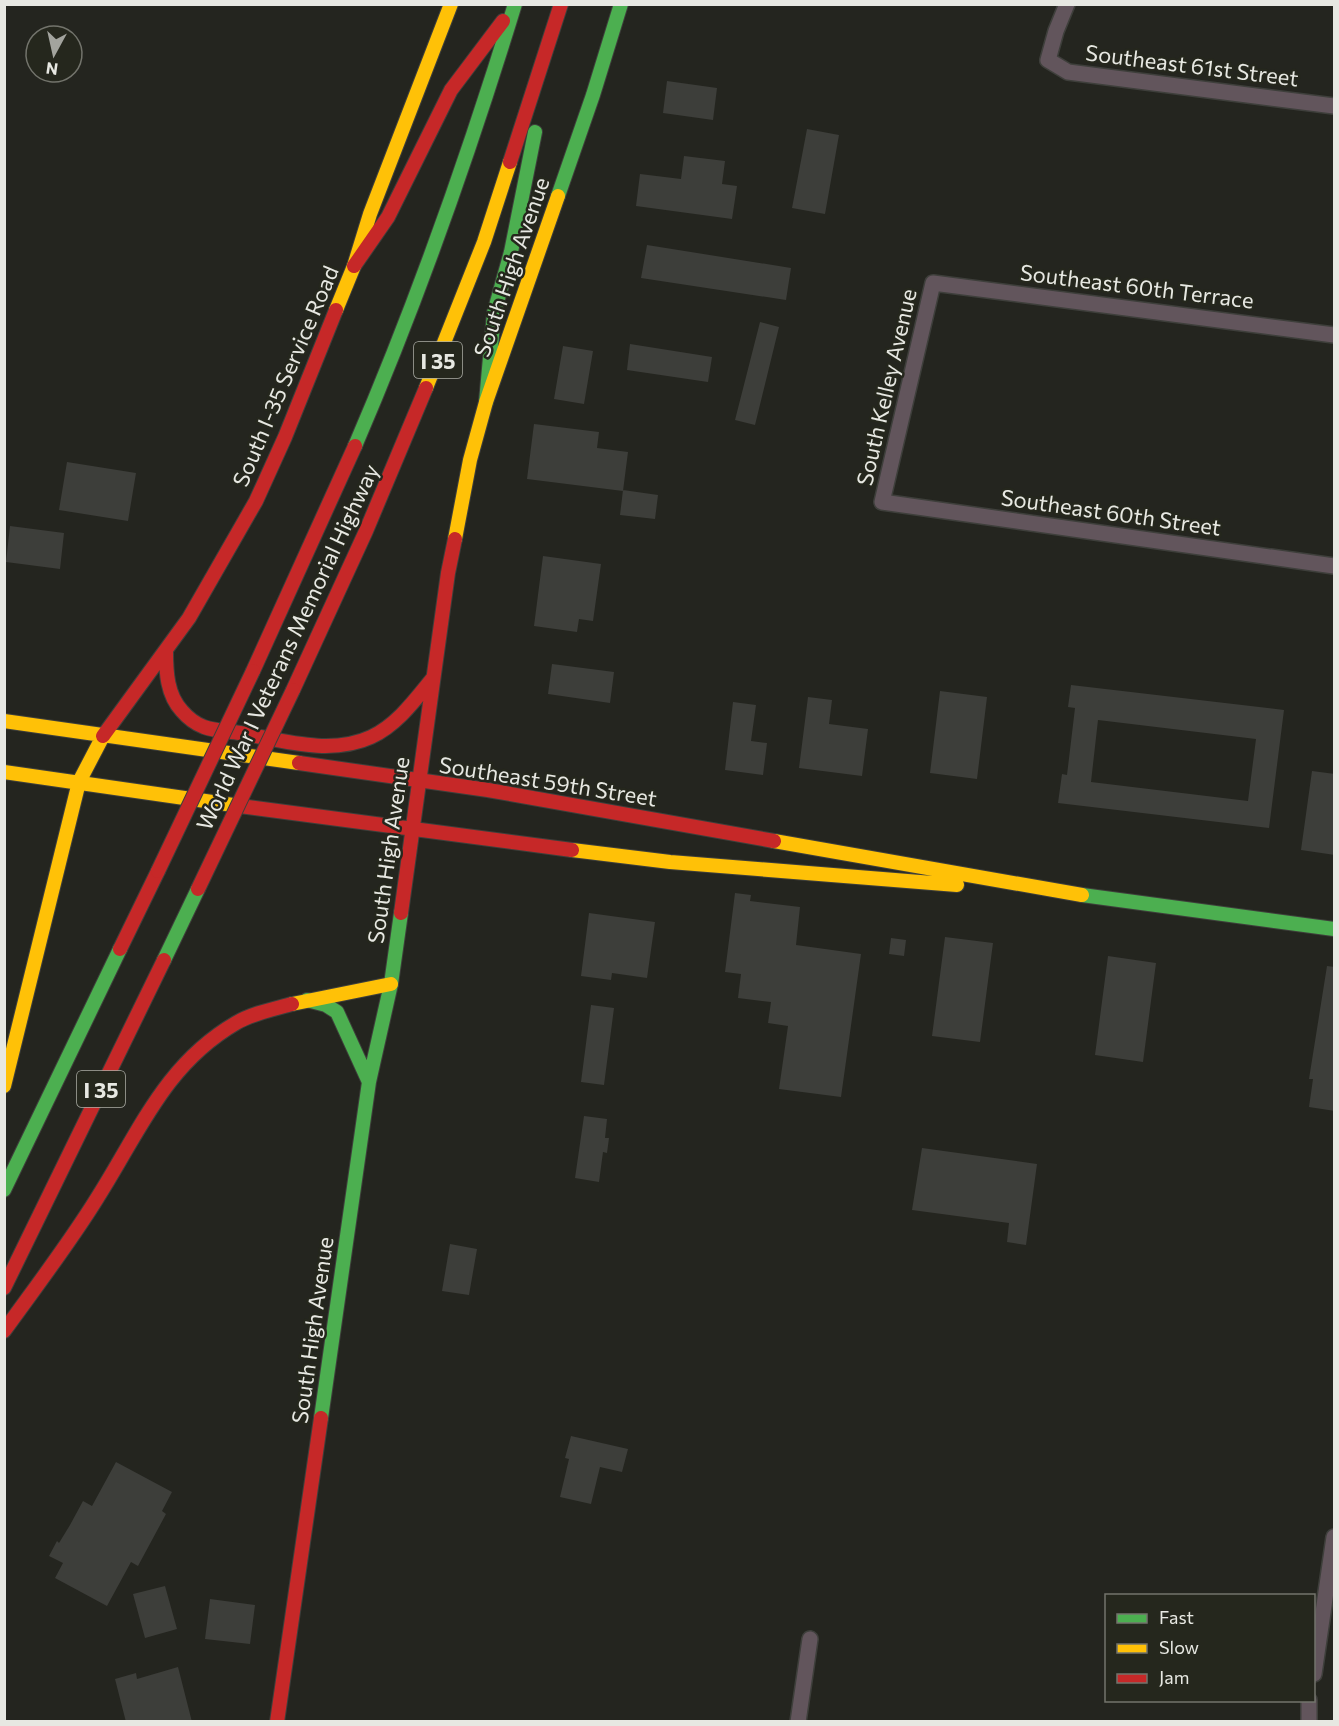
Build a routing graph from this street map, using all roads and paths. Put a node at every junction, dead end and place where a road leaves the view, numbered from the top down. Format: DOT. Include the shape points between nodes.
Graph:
graph roads {
  1 [pos="451,4"];
  2 [pos="561,4"];
  3 [pos="621,4"];
  4 [pos="1066,4"];
  5 [pos="515,5"];
  6 [pos="557,20"];
  7 [pos="1335,106"];
  8 [pos="354,266"];
  9 [pos="933,283"];
  10 [pos="1335,335"];
  11 [pos="486,402"];
  12 [pos="882,502"];
  13 [pos="1335,566"];
  14 [pos="166,651"];
  15 [pos="433,678"];
  16 [pos="4,721"];
  17 [pos="103,736"];
  18 [pos="4,772"];
  19 [pos="418,781"];
  20 [pos="79,782"];
  21 [pos="412,830"];
  22 [pos="1083,895"];
  23 [pos="1335,929"];
  24 [pos="391,984"];
  25 [pos="307,1000"];
  26 [pos="369,1082"];
  27 [pos="4,1086"];
  28 [pos="4,1190"];
  29 [pos="4,1288"];
  30 [pos="4,1331"];
  31 [pos="1335,1537"];
  32 [pos="810,1639"];
  33 [pos="1315,1667"];
  34 [pos="1310,1702"];
  35 [pos="277,1722"];
  36 [pos="798,1722"];
  37 [pos="1309,1722"];
  1 -- 8 [label="main road, South I-35 Service Road" via="370,214"];
  2 -- 6 [label="main road, World War I Veterans Memorial Highway / I 35"];
  3 -- 11 [label="main road, South High Avenue"];
  4 -- 7 [label="street, Southeast 61st Street" via="1048,60 1068,72"];
  5 -- 8 [label="main road" via="451,90 388,217"];
  5 -- 28 [label="main road, World War I Veterans Memorial Highway / I 35, bridge" via="463,166 402,332 323,521"];
  6 -- 11 [label="main road" via="511,252 494,313"];
  6 -- 29 [label="main road, World War I Veterans Memorial Highway / I 35, bridge" via="484,242 385,488 294,690"];
  8 -- 14 [label="main road, South I-35 Service Road" via="256,501"];
  9 -- 10 [label="street, Southeast 60th Terrace"];
  9 -- 12 [label="street, South Kelley Avenue"];
  11 -- 15 [label="main road, South High Avenue" via="459,510"];
  12 -- 13 [label="street, Southeast 60th Street"];
  14 -- 15 [label="main road" via="165,678 187,717 204,727 307,743 336,745 375,735 408,709"];
  14 -- 17 [label="main road, South I-35 Service Road"];
  15 -- 19 [label="main road, South High Avenue"];
  16 -- 17 [label="main road, Southeast 59th Street"];
  17 -- 19 [label="main road, Southeast 59th Street"];
  17 -- 20 [label="main road, South I-35 Service Road"];
  18 -- 20 [label="main road, Southeast 59th Street"];
  19 -- 21 [label="main road, South High Avenue"];
  19 -- 22 [label="main road, Southeast 59th Street"];
  20 -- 21 [label="main road, Southeast 59th Street"];
  20 -- 27 [label="main road, South I-35 Service Road"];
  21 -- 22 [label="main road, Southeast 59th Street" via="670,862"];
  21 -- 24 [label="main road, South High Avenue"];
  22 -- 23 [label="main road, Southeast 59th Street"];
  24 -- 25 [label="main road"];
  24 -- 26 [label="main road, South High Avenue"];
  25 -- 26 [label="main road" via="337,1012"];
  25 -- 30 [label="main road" via="238,1022 187,1060 157,1098 96,1201"];
  26 -- 35 [label="main road, South High Avenue"];
  31 -- 33 [label="street"];
  32 -- 36 [label="street"];
  34 -- 37 [label="street"];
}
